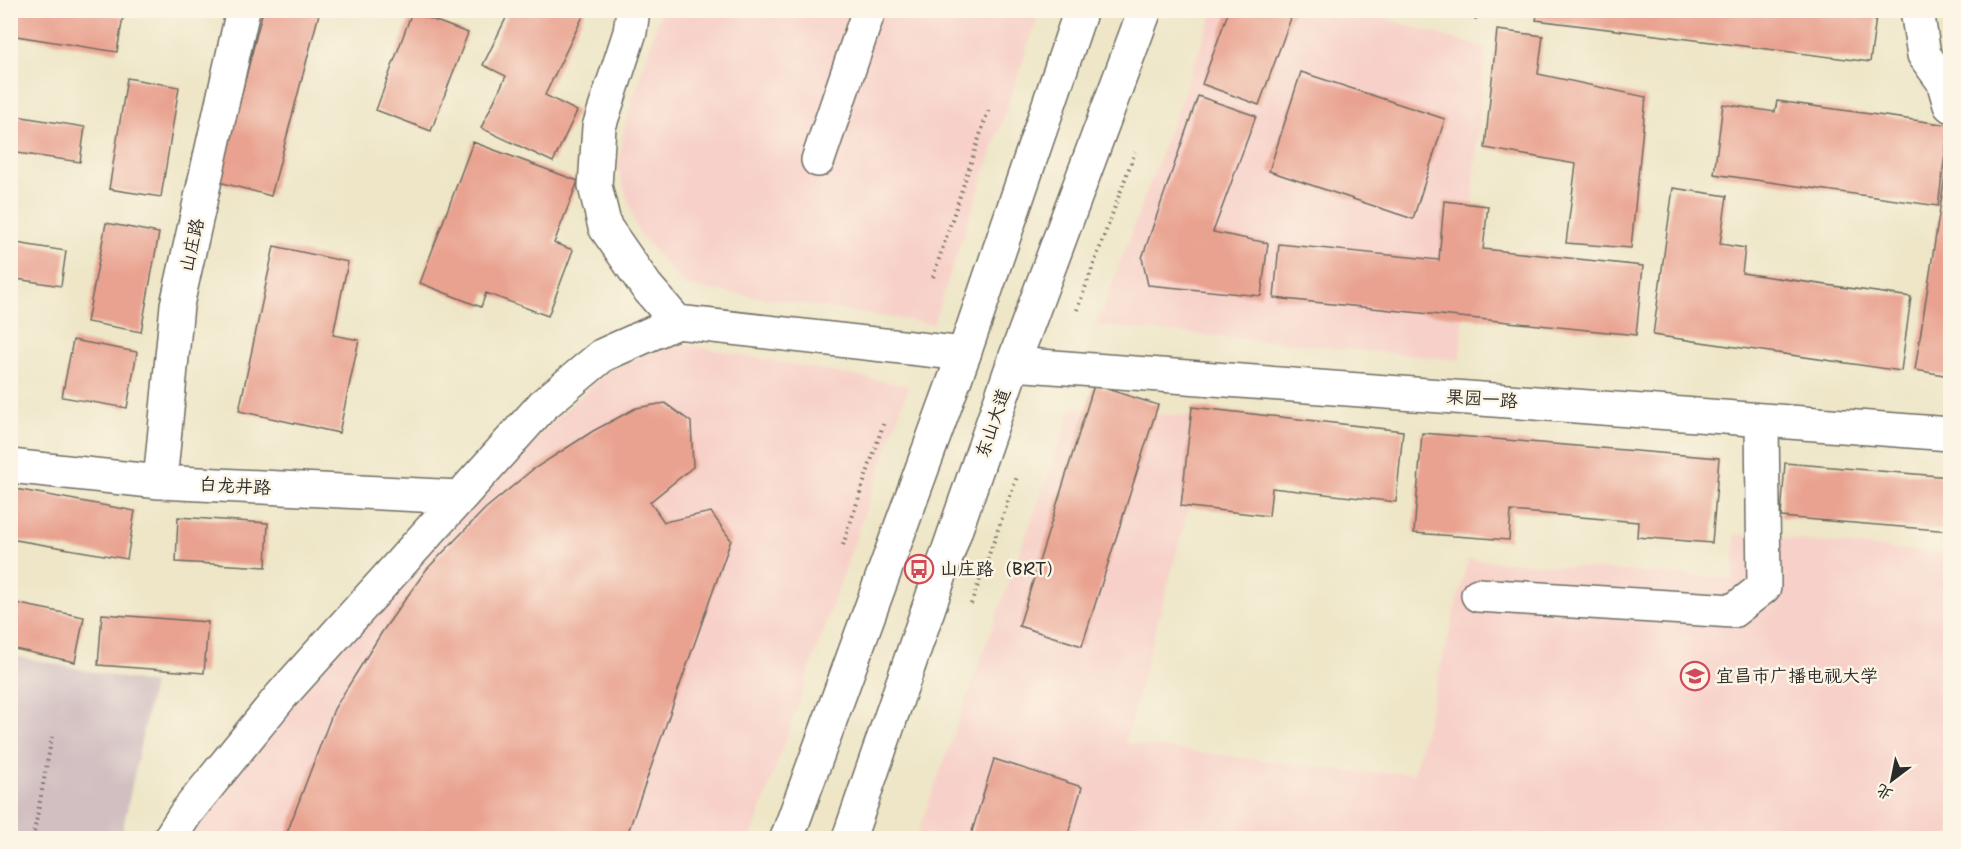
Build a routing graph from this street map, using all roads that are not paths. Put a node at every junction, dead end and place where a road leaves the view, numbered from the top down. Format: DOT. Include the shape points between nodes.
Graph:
graph roads {
  1 [pos="243,10"];
  2 [pos="633,10"];
  3 [pos="869,10"];
  4 [pos="1081,10"];
  5 [pos="1145,10"];
  6 [pos="1917,10"];
  7 [pos="1950,105"];
  8 [pos="818,160"];
  9 [pos="677,322"];
  10 [pos="964,354"];
  11 [pos="1013,364"];
  12 [pos="1762,421"];
  13 [pos="1950,434"];
  14 [pos="10,466"];
  15 [pos="160,482"];
  16 [pos="460,497"];
  17 [pos="1478,595"];
  18 [pos="170,838"];
  19 [pos="787,838"];
  20 [pos="849,838"];
  1 -- 15 [label="street, 山庄路" via="177,305"];
  2 -- 9 [label="street" via="630,32 599,127 595,186 605,227"];
  3 -- 8 [label="street"];
  4 -- 10 [label="street"];
  5 -- 11 [label="street, 东山大道"];
  6 -- 7 [label="street" via="1924,55 1943,81"];
  9 -- 10 [label="street"];
  9 -- 16 [label="street" via="603,355 543,405"];
  10 -- 19 [label="street"];
  11 -- 12 [label="street, 果园一路"];
  11 -- 20 [label="street, 东山大道"];
  12 -- 13 [label="street, 果园一路"];
  12 -- 17 [label="street" via="1764,586 1733,611"];
  14 -- 15 [label="street, 白龙井路"];
  15 -- 16 [label="street, 白龙井路"];
  16 -- 18 [label="street" via="281,696"];
}
